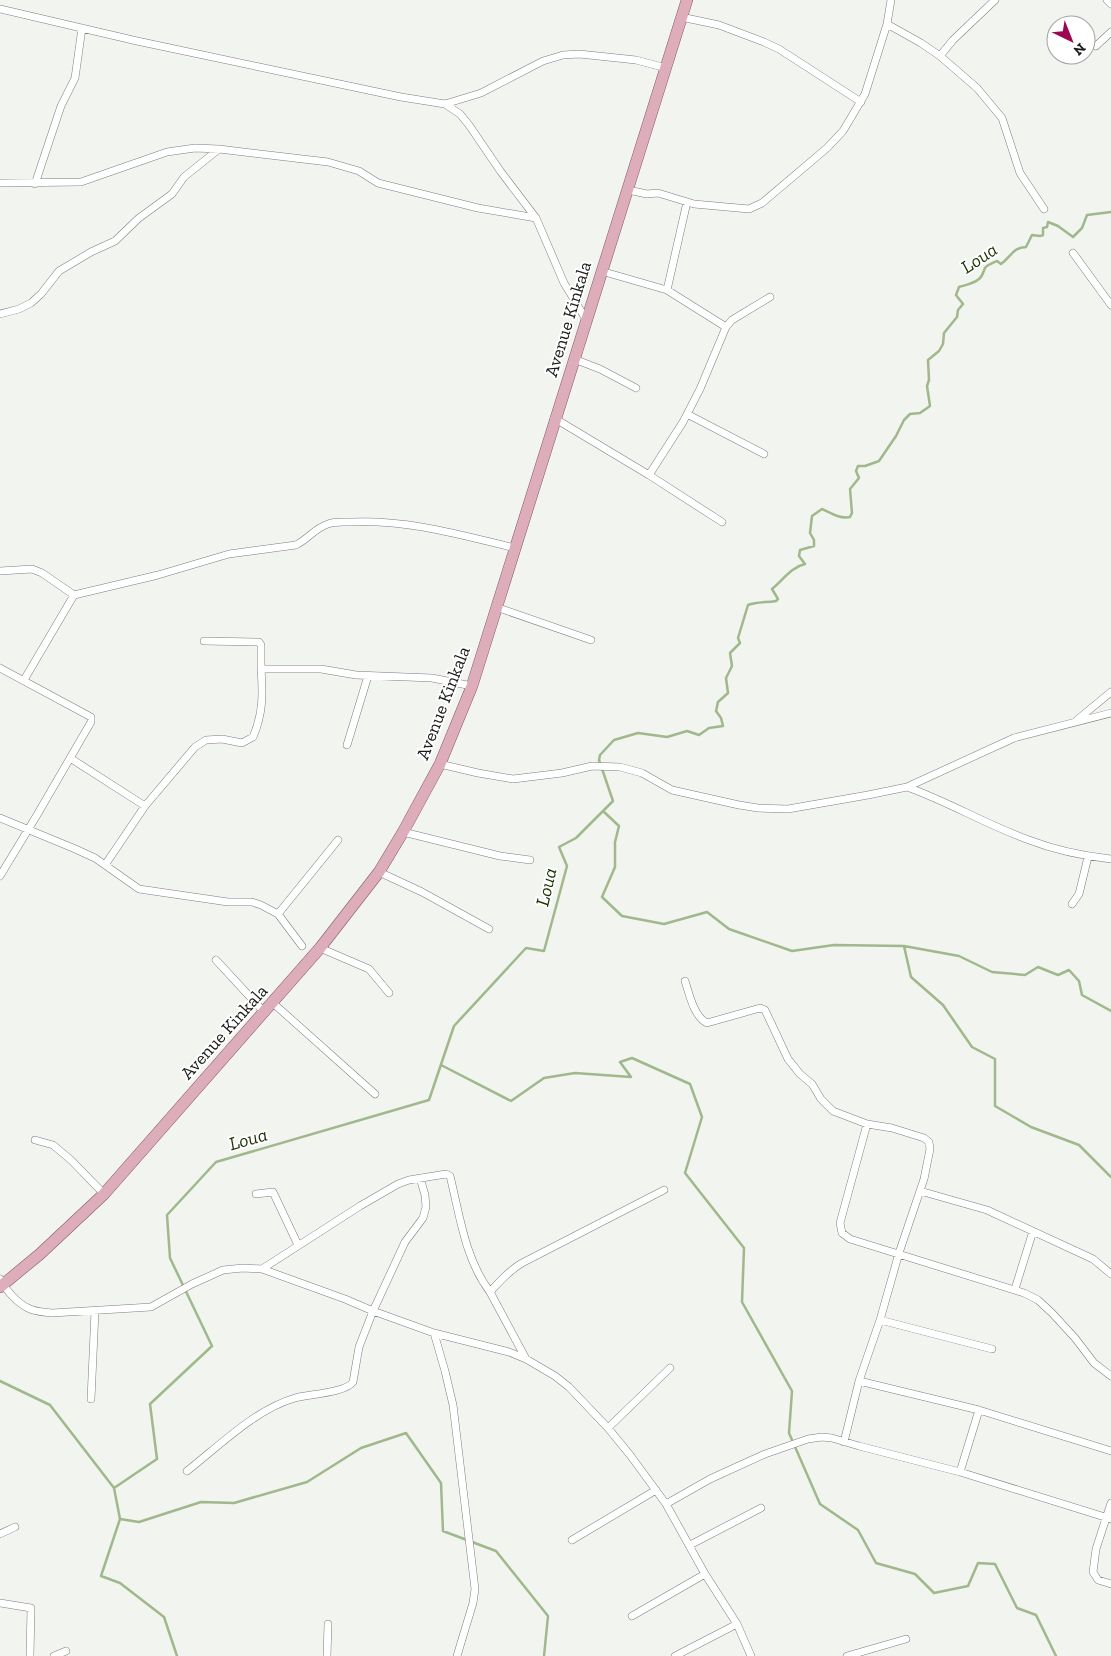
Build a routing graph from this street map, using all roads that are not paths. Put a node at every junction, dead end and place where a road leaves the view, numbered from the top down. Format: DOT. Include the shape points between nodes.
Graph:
graph roads {
  1 [pos="687,0"];
  2 [pos="891,0"];
  3 [pos="995,0"];
  4 [pos="1107,0"];
  5 [pos="1111,4"];
  6 [pos="0,10"];
  7 [pos="681,17"];
  8 [pos="887,24"];
  9 [pos="82,28"];
  10 [pos="1111,32"];
  11 [pos="1096,46"];
  12 [pos="940,56"];
  13 [pos="666,68"];
  14 [pos="861,102"];
  15 [pos="445,104"];
  16 [pos="219,148"];
  17 [pos="0,183"];
  18 [pos="35,184"];
  19 [pos="628,190"];
  20 [pos="687,202"];
  21 [pos="1044,209"];
  22 [pos="536,218"];
  23 [pos="1073,253"];
  24 [pos="601,271"];
  25 [pos="667,290"];
  26 [pos="770,296"];
  27 [pos="1111,305"];
  28 [pos="0,314"];
  29 [pos="587,322"];
  30 [pos="726,327"];
  31 [pos="574,358"];
  32 [pos="636,388"];
  33 [pos="687,414"];
  34 [pos="554,418"];
  35 [pos="764,454"];
  36 [pos="649,475"];
  37 [pos="722,522"];
  38 [pos="515,548"];
  39 [pos="0,571"];
  40 [pos="74,595"];
  41 [pos="496,607"];
  42 [pos="591,640"];
  43 [pos="204,642"];
  44 [pos="0,668"];
  45 [pos="262,669"];
  46 [pos="368,676"];
  47 [pos="24,680"];
  48 [pos="472,686"];
  49 [pos="1111,692"];
  50 [pos="1111,713"];
  51 [pos="1076,721"];
  52 [pos="347,745"];
  53 [pos="70,758"];
  54 [pos="440,764"];
  55 [pos="907,787"];
  56 [pos="145,806"];
  57 [pos="0,818"];
  58 [pos="28,830"];
  59 [pos="403,832"];
  60 [pos="338,840"];
  61 [pos="1088,856"];
  62 [pos="1111,859"];
  63 [pos="530,860"];
  64 [pos="3,864"];
  65 [pos="105,865"];
  66 [pos="379,872"];
  67 [pos="0,876"];
  68 [pos="1072,904"];
  69 [pos="278,914"];
  70 [pos="489,929"];
  71 [pos="302,946"];
  72 [pos="320,948"];
  73 [pos="216,960"];
  74 [pos="685,981"];
  75 [pos="389,992"];
  76 [pos="273,1003"];
  77 [pos="264,1013"];
  78 [pos="375,1094"];
  79 [pos="866,1124"];
  80 [pos="35,1140"];
  81 [pos="420,1178"];
  82 [pos="664,1190"];
  83 [pos="920,1191"];
  84 [pos="104,1194"];
  85 [pos="256,1194"];
  86 [pos="1034,1231"];
  87 [pos="298,1245"];
  88 [pos="899,1253"];
  89 [pos="262,1269"];
  90 [pos="1111,1274"];
  91 [pos="1,1284"];
  92 [pos="1015,1289"];
  93 [pos="490,1292"];
  94 [pos="95,1311"];
  95 [pos="373,1311"];
  96 [pos="880,1320"];
  97 [pos="434,1333"];
  98 [pos="992,1349"];
  99 [pos="526,1359"];
  100 [pos="670,1368"];
  101 [pos="1111,1376"];
  102 [pos="859,1381"];
  103 [pos="91,1400"];
  104 [pos="980,1410"];
  105 [pos="608,1428"];
  106 [pos="844,1442"];
  107 [pos="1111,1451"];
  108 [pos="188,1471"];
  109 [pos="960,1472"];
  110 [pos="656,1490"];
  111 [pos="666,1504"];
  112 [pos="1111,1504"];
  113 [pos="761,1508"];
  114 [pos="1109,1519"];
  115 [pos="16,1527"];
  116 [pos="0,1534"];
  117 [pos="572,1540"];
  118 [pos="690,1545"];
  119 [pos="706,1574"];
  120 [pos="1111,1584"];
  121 [pos="0,1603"];
  122 [pos="632,1616"];
  123 [pos="328,1624"];
  124 [pos="737,1624"];
  125 [pos="906,1639"];
  126 [pos="66,1651"];
  127 [pos="30,1656"];
  128 [pos="54,1656"];
  129 [pos="326,1656"];
  130 [pos="457,1656"];
  131 [pos="675,1656"];
  132 [pos="751,1656"];
  133 [pos="846,1656"];
  1 -- 7 [label="main road, Avenue Kinkala"];
  2 -- 8 [label="street"];
  3 -- 12 [label="street"];
  4 -- 5 [label="street"];
  6 -- 9 [label="street"];
  7 -- 13 [label="main road, Avenue Kinkala"];
  7 -- 14 [label="street" via="719,25 779,49"];
  8 -- 12 [label="street"];
  8 -- 14 [label="street"];
  9 -- 15 [label="street"];
  9 -- 18 [label="street" via="74,78 61,106"];
  10 -- 11 [label="street"];
  12 -- 21 [label="street" via="977,88 1002,118 1020,173"];
  13 -- 15 [label="street" via="636,60 563,54 481,93"];
  13 -- 19 [label="main road, Avenue Kinkala"];
  14 -- 20 [label="street" via="843,131 827,148 756,207 749,209"];
  15 -- 22 [label="street" via="469,125"];
  16 -- 18 [label="street" via="167,152 81,182"];
  16 -- 22 [label="street" via="328,162 359,170 378,183 478,208"];
  16 -- 28 [label="street" via="184,177 172,194 115,241 59,270 41,294 19,310"];
  17 -- 18 [label="street"];
  19 -- 20 [label="street" via="658,193"];
  19 -- 24 [label="main road, Avenue Kinkala"];
  20 -- 25 [label="street"];
  22 -- 29 [label="street" via="564,283"];
  23 -- 27 [label="street"];
  24 -- 25 [label="street"];
  24 -- 29 [label="main road, Avenue Kinkala"];
  25 -- 30 [label="street"];
  26 -- 30 [label="street"];
  29 -- 31 [label="main road, Avenue Kinkala"];
  30 -- 33 [label="street"];
  31 -- 32 [label="street"];
  31 -- 34 [label="main road, Avenue Kinkala"];
  33 -- 35 [label="street"];
  33 -- 36 [label="street"];
  34 -- 36 [label="street"];
  34 -- 38 [label="main road, Avenue Kinkala"];
  36 -- 37 [label="street"];
  38 -- 40 [label="street" via="412,525 330,523 296,545 229,554"];
  38 -- 41 [label="main road, Avenue Kinkala"];
  39 -- 40 [label="street" via="32,568"];
  40 -- 47 [label="street"];
  41 -- 42 [label="street"];
  41 -- 48 [label="main road, Avenue Kinkala"];
  43 -- 45 [label="street" via="259,642"];
  44 -- 47 [label="street"];
  45 -- 46 [label="street" via="320,669"];
  45 -- 56 [label="street" via="260,722 254,737 242,743 206,740 194,747"];
  46 -- 48 [label="street" via="432,678"];
  46 -- 52 [label="street"];
  47 -- 53 [label="street" via="91,717"];
  48 -- 54 [label="main road, Avenue Kinkala"];
  49 -- 51 [label="street"];
  50 -- 51 [label="street"];
  51 -- 55 [label="street" via="1014,738"];
  53 -- 56 [label="street"];
  53 -- 58 [label="street"];
  54 -- 55 [label="street" via="513,779 592,766 620,767 642,773 672,790 758,808 788,808"];
  54 -- 59 [label="main road, Avenue Kinkala"];
  55 -- 61 [label="street" via="1030,840"];
  56 -- 65 [label="street"];
  57 -- 58 [label="street"];
  58 -- 64 [label="street"];
  58 -- 65 [label="street"];
  59 -- 63 [label="street" via="500,856"];
  59 -- 66 [label="main road, Avenue Kinkala"];
  60 -- 69 [label="street"];
  61 -- 62 [label="street"];
  61 -- 68 [label="street" via="1079,894"];
  64 -- 67 [label="street"];
  65 -- 69 [label="street" via="139,889 228,902 252,902"];
  66 -- 70 [label="street"];
  66 -- 72 [label="main road, Avenue Kinkala"];
  69 -- 71 [label="street"];
  72 -- 75 [label="street" via="369,969"];
  72 -- 76 [label="main road, Avenue Kinkala"];
  73 -- 77 [label="street"];
  74 -- 79 [label="street" via="701,1020 707,1024 760,1008 765,1010 788,1059 812,1084 826,1106"];
  76 -- 77 [label="main road, Avenue Kinkala"];
  76 -- 78 [label="street"];
  77 -- 84 [label="main road, Avenue Kinkala"];
  79 -- 83 [label="street" via="892,1128 929,1142 928,1167"];
  79 -- 88 [label="street" via="840,1228 850,1239"];
  80 -- 84 [label="street" via="53,1145"];
  81 -- 87 [label="street" via="391,1188"];
  81 -- 93 [label="street" via="450,1176 470,1258"];
  81 -- 95 [label="street" via="426,1208 423,1218 405,1242"];
  82 -- 93 [label="street" via="522,1263"];
  83 -- 86 [label="street" via="987,1210"];
  83 -- 88 [label="street"];
  84 -- 91 [label="main road, Avenue Kinkala" via="40,1254"];
  85 -- 87 [label="street" via="273,1192"];
  86 -- 90 [label="street" via="1093,1259"];
  86 -- 92 [label="street"];
  87 -- 89 [label="street"];
  88 -- 92 [label="street"];
  88 -- 96 [label="street"];
  89 -- 94 [label="street" via="223,1270 151,1308"];
  89 -- 95 [label="street"];
  91 -- 94 [label="street" via="27,1308 52,1313"];
  92 -- 101 [label="street" via="1038,1300 1094,1363"];
  93 -- 99 [label="street"];
  94 -- 103 [label="street"];
  95 -- 97 [label="street"];
  95 -- 108 [label="street" via="359,1347 351,1385 294,1398 269,1410"];
  96 -- 98 [label="street"];
  96 -- 102 [label="street"];
  97 -- 99 [label="street"];
  97 -- 130 [label="street" via="453,1405 475,1589"];
  99 -- 105 [label="street" via="556,1376"];
  100 -- 105 [label="street"];
  102 -- 104 [label="street"];
  102 -- 106 [label="street"];
  104 -- 107 [label="street"];
  104 -- 109 [label="street"];
  105 -- 110 [label="street"];
  106 -- 109 [label="street"];
  106 -- 111 [label="street" via="822,1437 765,1454"];
  109 -- 114 [label="street"];
  110 -- 111 [label="street"];
  110 -- 117 [label="street"];
  111 -- 118 [label="street"];
  112 -- 114 [label="street"];
  113 -- 118 [label="street"];
  114 -- 120 [label="street" via="1096,1548 1093,1572 1098,1580"];
  115 -- 116 [label="street"];
  118 -- 119 [label="street"];
  119 -- 122 [label="street"];
  119 -- 124 [label="street"];
  121 -- 127 [label="street" via="31,1608"];
  123 -- 129 [label="street"];
  124 -- 131 [label="street"];
  124 -- 132 [label="street"];
  125 -- 133 [label="street"];
  126 -- 128 [label="street"];
}
